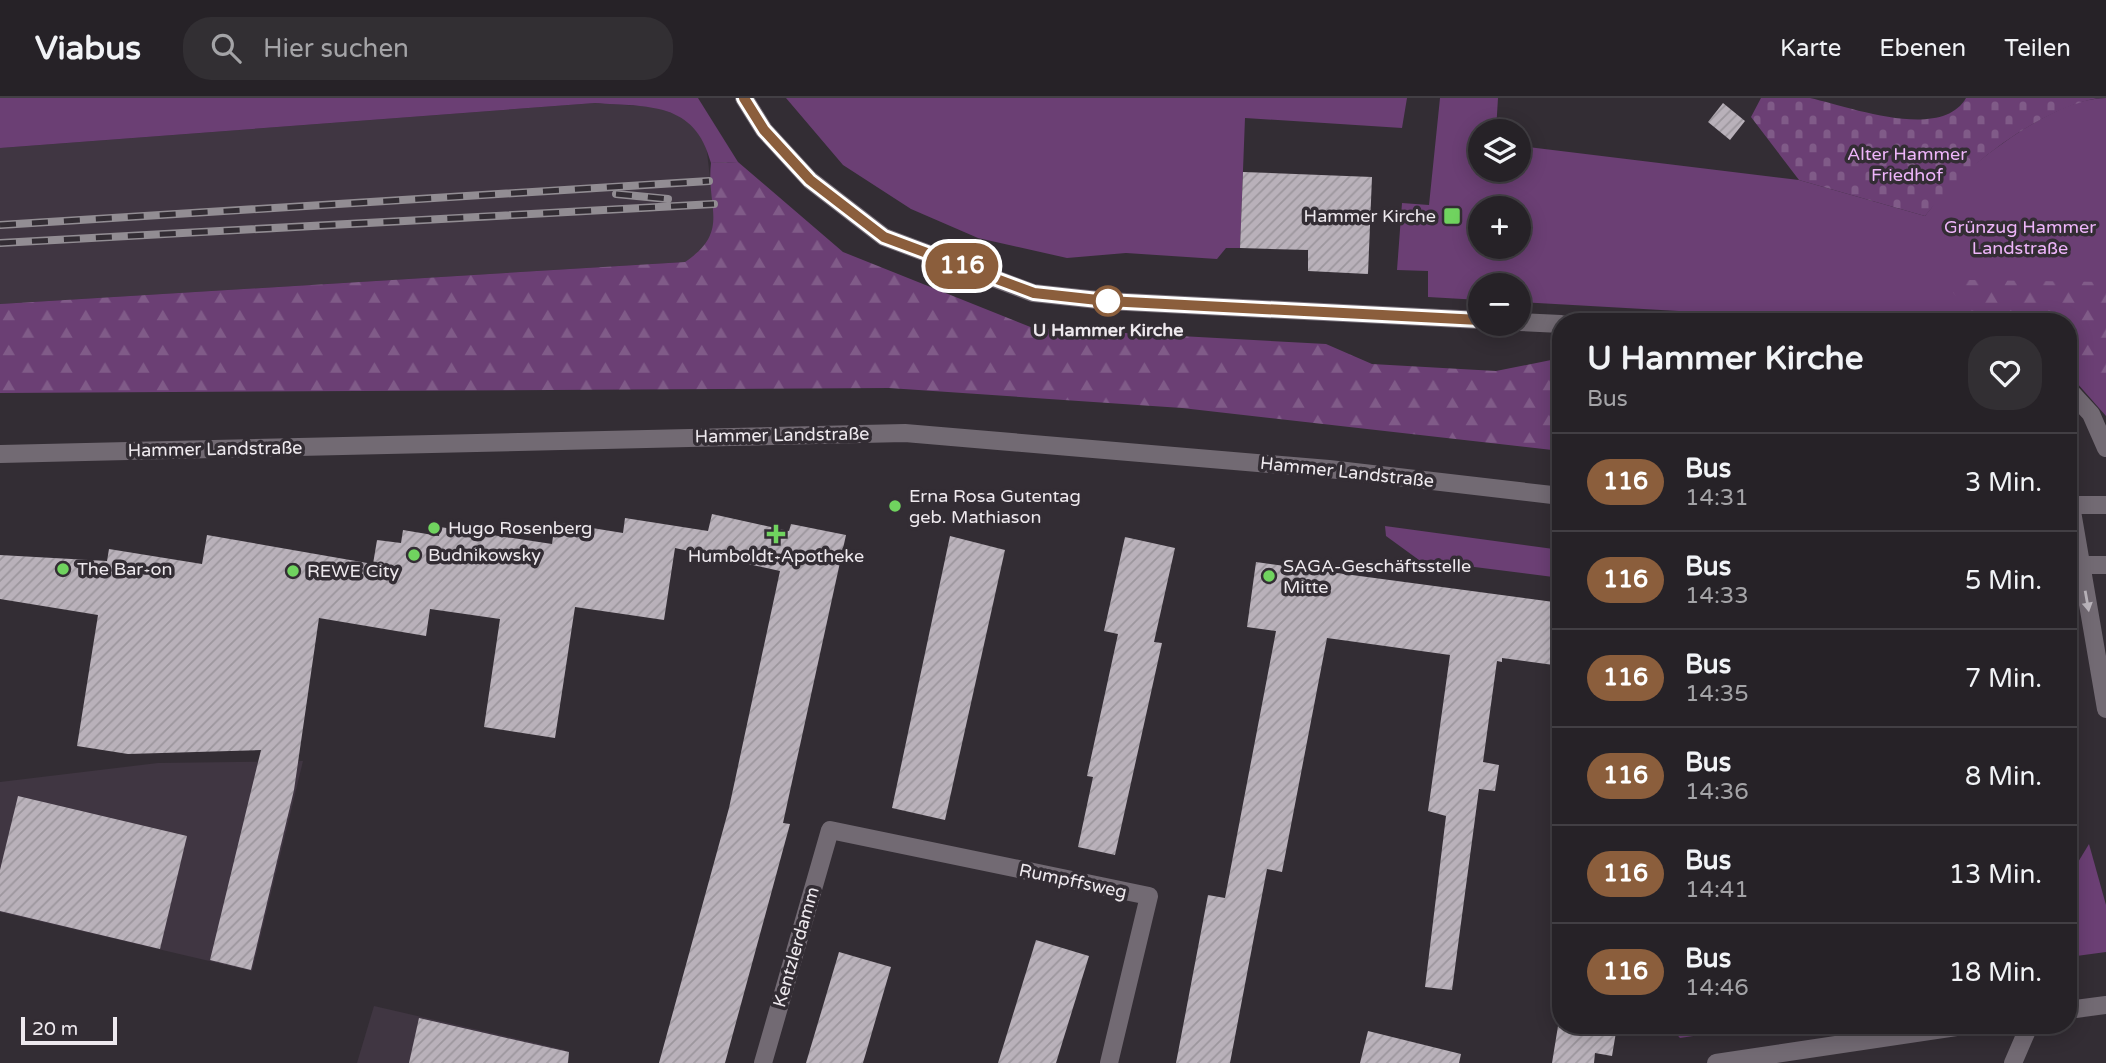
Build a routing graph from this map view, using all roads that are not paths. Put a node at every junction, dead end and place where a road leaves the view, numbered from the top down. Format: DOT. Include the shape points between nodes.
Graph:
graph roads {
  1 [pos="744,98"];
  2 [pos="1468,319"];
  3 [pos="1531,323"];
  4 [pos="1552,324"];
  5 [pos="2077,399"];
  6 [pos="2106,448"];
  7 [pos="0,454"];
  8 [pos="1552,495"];
  9 [pos="2077,500"];
  10 [pos="2106,505"];
  11 [pos="2077,565"];
  12 [pos="2106,565"];
  13 [pos="2077,578"];
  14 [pos="2106,709"];
  15 [pos="830,830"];
  16 [pos="2106,1005"];
  17 [pos="2077,1009"];
  18 [pos="1910,1034"];
  19 [pos="2026,1034"];
  20 [pos="763,1063"];
  21 [pos="1110,1063"];
  22 [pos="1716,1063"];
  23 [pos="2013,1063"];
  1 -- 2 [label="street" via="764,130 810,180 884,237 1034,293 1107,301"];
  3 -- 4 [label="street"];
  5 -- 6 [label="street" via="2091,414"];
  7 -- 8 [label="street, Hammer Landstraße" via="905,433 1329,469"];
  9 -- 10 [label="street"];
  11 -- 12 [label="street"];
  13 -- 14 [label="street, one-way"];
  15 -- 20 [label="street, Kentzlerdamm"];
  15 -- 21 [label="street, Rumpffsweg" via="1149,896"];
  16 -- 17 [label="street"];
  18 -- 22 [label="street"];
  19 -- 23 [label="street"];
}
